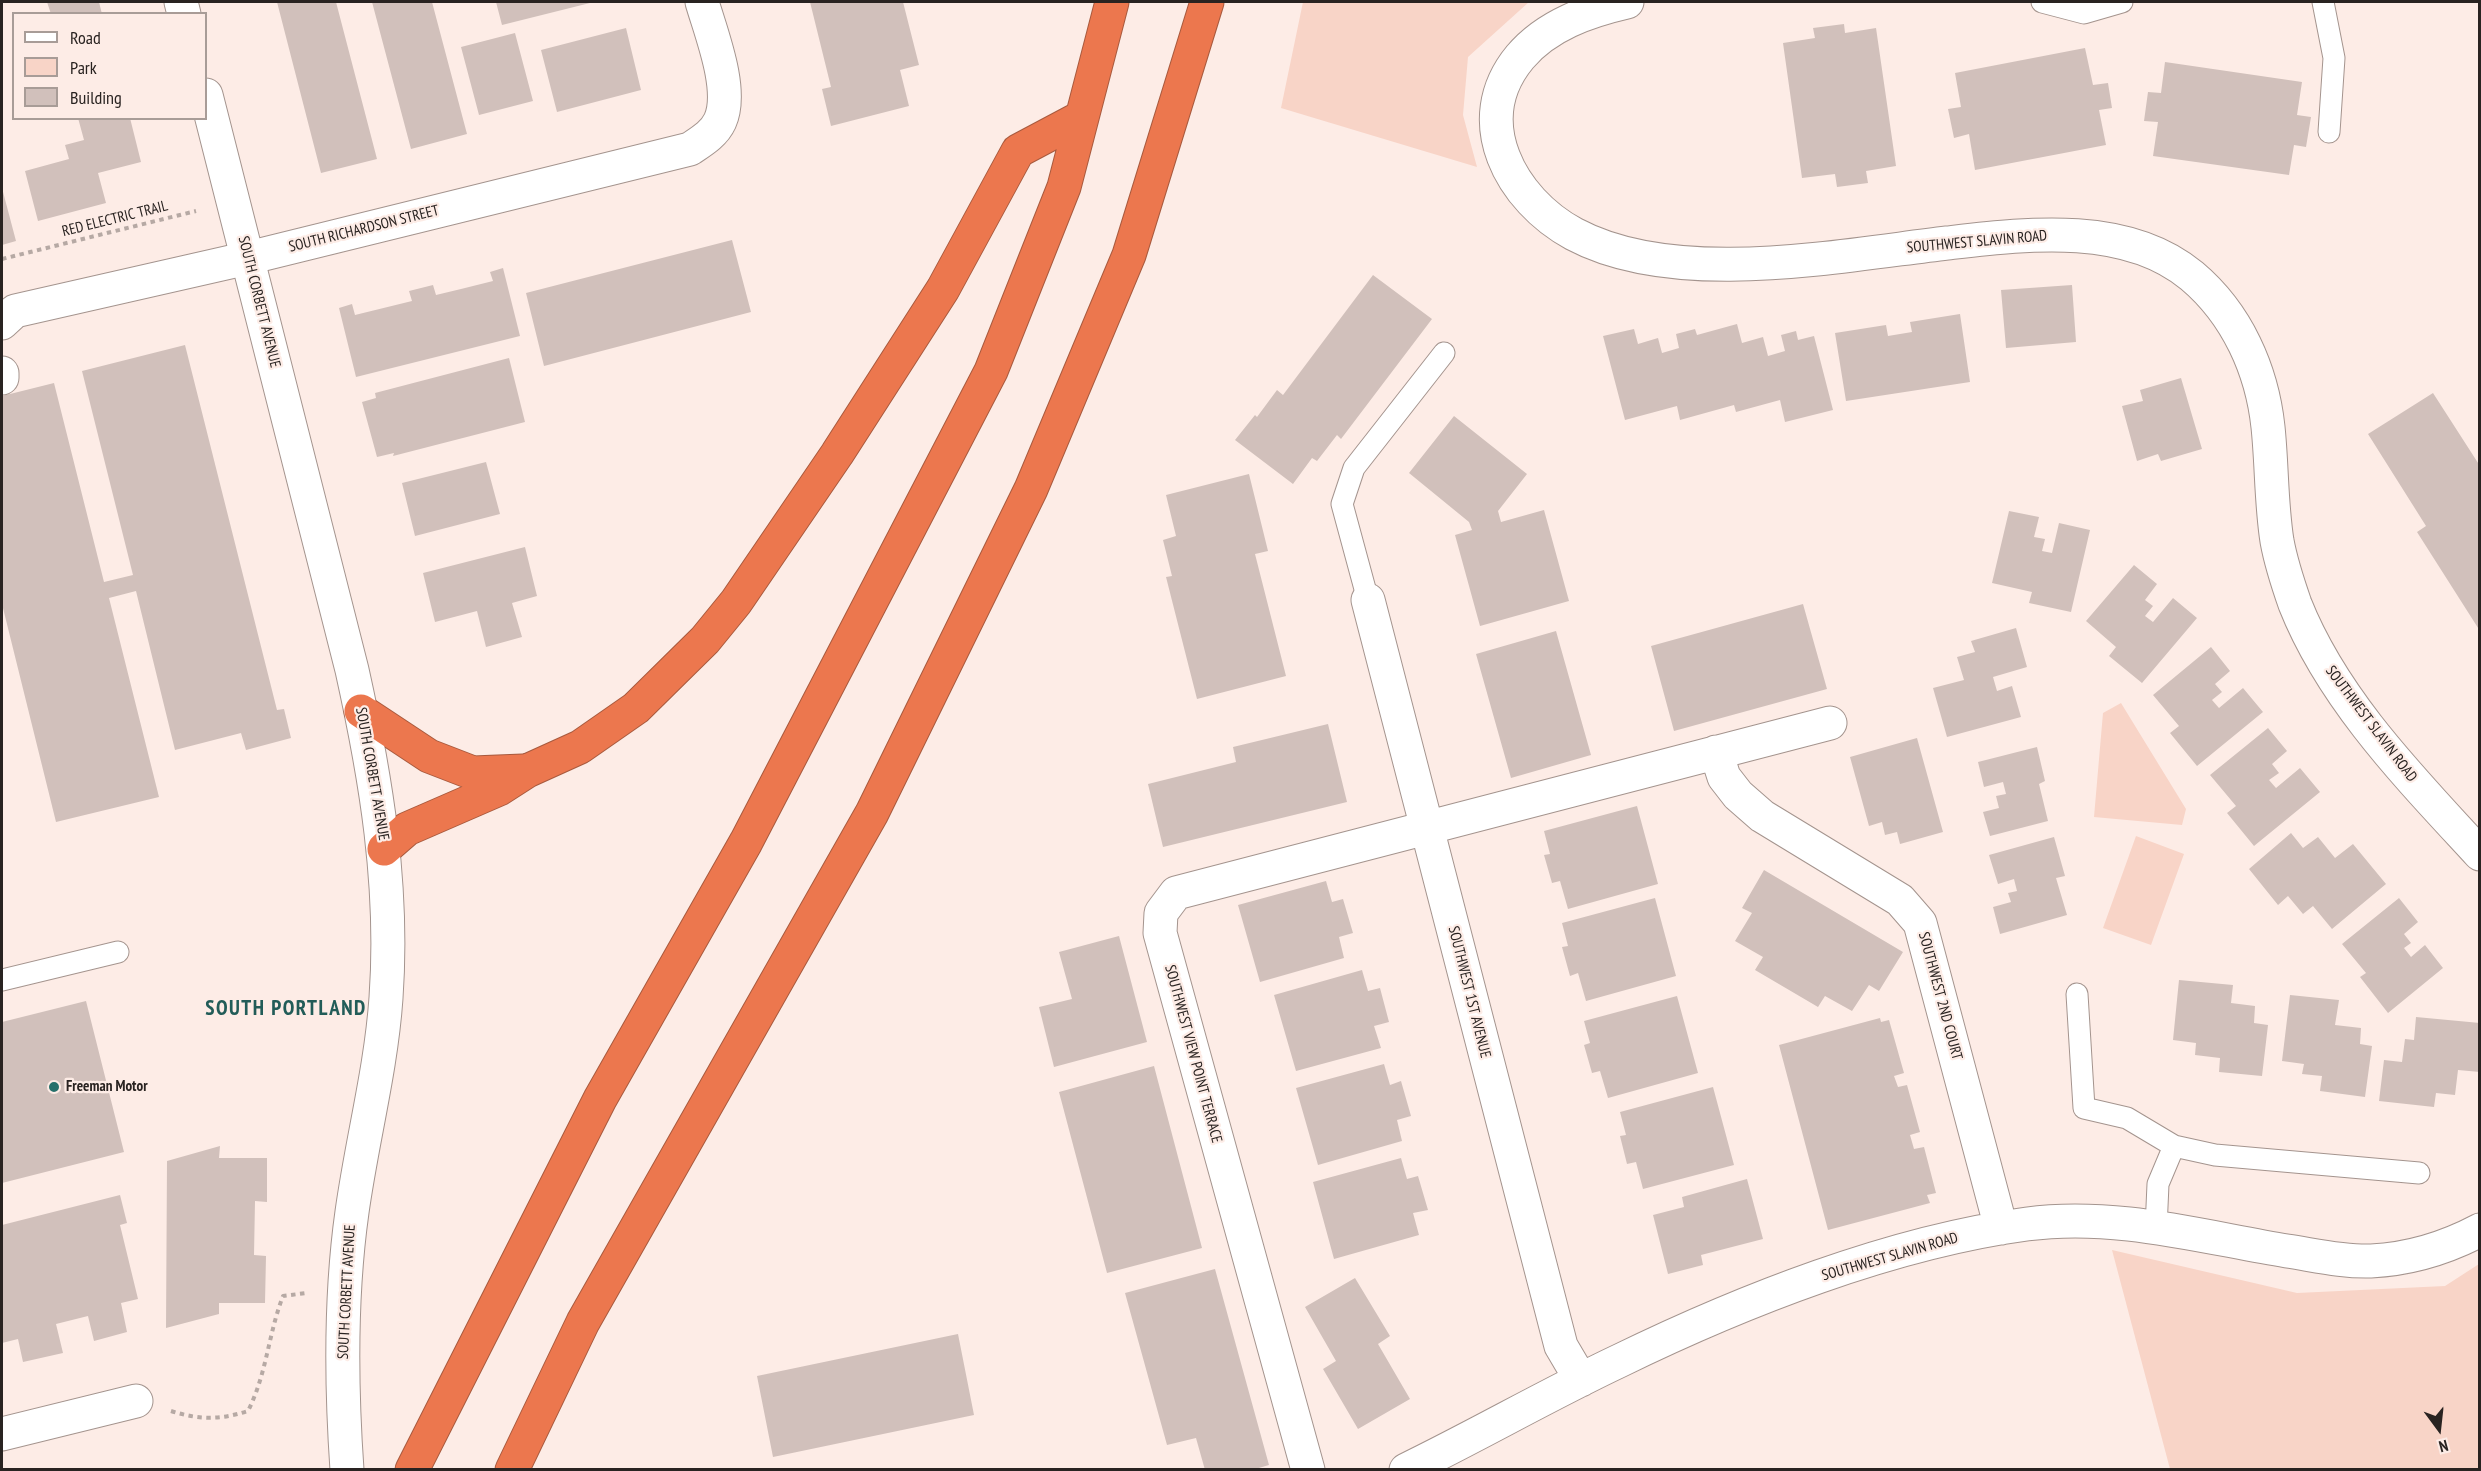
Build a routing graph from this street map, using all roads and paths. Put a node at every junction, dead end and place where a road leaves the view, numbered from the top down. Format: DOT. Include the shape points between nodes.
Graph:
graph roads {
  1 [pos="702,2"];
  2 [pos="1112,2"];
  3 [pos="1207,2"];
  4 [pos="1627,2"];
  5 [pos="2042,2"];
  6 [pos="2122,2"];
  7 [pos="2323,2"];
  8 [pos="207,99"];
  9 [pos="1082,117"];
  10 [pos="2329,132"];
  11 [pos="232,200"];
  12 [pos="248,258"];
  13 [pos="2,259"];
  14 [pos="2,323"];
  15 [pos="1444,353"];
  16 [pos="2,373"];
  17 [pos="2,378"];
  18 [pos="1368,600"];
  19 [pos="361,711"];
  20 [pos="1830,723"];
  21 [pos="1716,753"];
  22 [pos="527,771"];
  23 [pos="1427,828"];
  24 [pos="384,849"];
  25 [pos="2480,854"];
  26 [pos="118,952"];
  27 [pos="2,981"];
  28 [pos="2077,994"];
  29 [pos="2174,1146"];
  30 [pos="2419,1173"];
  31 [pos="2001,1228"];
  32 [pos="2156,1228"];
  33 [pos="2480,1230"];
  34 [pos="345,1303"];
  35 [pos="1581,1380"];
  36 [pos="136,1401"];
  37 [pos="191,1417"];
  38 [pos="2,1434"];
  39 [pos="346,1470"];
  40 [pos="412,1470"];
  41 [pos="513,1470"];
  42 [pos="1308,1470"];
  43 [pos="1406,1470"];
  1 -- 12 [label="street, SOUTH RICHARDSON STREET" via="726,101 720,121 709,136 690,149"];
  2 -- 9 [label="highway"];
  3 -- 41 [label="highway" via="1129,255 1031,489 872,813 583,1322"];
  4 -- 25 [label="street, SOUTHWEST SLAVIN ROAD" via="1576,17 1546,34 1520,57 1504,84 1497,115 1501,150 1513,179 1538,208 1554,222 1594,244 1666,261 1803,260 2048,235 2085,236 2125,244 2176,264 2218,302 2251,356 2268,423 2279,551 2311,638 2342,690 2376,735"];
  5 -- 6 [label="lane" via="2084,13"];
  7 -- 10 [label="lane" via="2334,58"];
  8 -- 11 [label="street, SOUTH CORBETT AVENUE"];
  9 -- 22 [label="highway" via="1018,151 943,289 844,444 736,602 705,640 636,708 580,747"];
  9 -- 40 [label="highway" via="1064,187 991,371 747,842 600,1099"];
  11 -- 12 [label="street, SOUTH CORBETT AVENUE"];
  11 -- 13 [label="path, RED ELECTRIC TRAIL"];
  12 -- 14 [label="street, SOUTH RICHARDSON STREET" via="15,311"];
  12 -- 19 [label="street, SOUTH CORBETT AVENUE"];
  15 -- 18 [label="lane" via="1354,468 1342,504"];
  16 -- 17 [label="street"];
  18 -- 23 [label="street, SOUTHWEST 1ST AVENUE"];
  19 -- 22 [label="highway" via="429,756 473,773"];
  19 -- 24 [label="street, SOUTH CORBETT AVENUE"];
  20 -- 21 [label="street"];
  21 -- 23 [label="street"];
  21 -- 31 [label="street, SOUTHWEST 2ND COURT" via="1724,777 1762,816 1900,900 1920,923"];
  22 -- 24 [label="highway" via="499,789 407,829"];
  23 -- 35 [label="street, SOUTHWEST 1ST AVENUE" via="1561,1346"];
  23 -- 42 [label="street, SOUTHWEST VIEW POINT TERRACE" via="1176,893 1161,913 1160,933"];
  24 -- 34 [label="street, SOUTH CORBETT AVENUE" via="388,909 386,998 352,1211"];
  26 -- 27 [label="lane"];
  28 -- 29 [label="lane" via="2084,1108 2127,1118"];
  29 -- 30 [label="lane" via="2215,1155"];
  29 -- 32 [label="lane" via="2158,1184"];
  31 -- 32 [label="street, SOUTHWEST SLAVIN ROAD" via="2077,1221"];
  31 -- 35 [label="street, SOUTHWEST SLAVIN ROAD" via="1922,1245 1797,1285 1654,1344"];
  32 -- 33 [label="street, SOUTHWEST SLAVIN ROAD" via="2316,1256 2369,1261 2431,1251"];
  34 -- 37 [label="path" via="283,1296 259,1389 248,1411 222,1419"];
  34 -- 39 [label="street, SOUTH CORBETT AVENUE" via="342,1380"];
  35 -- 43 [label="street, SOUTHWEST SLAVIN ROAD"];
  36 -- 38 [label="street"];
}
